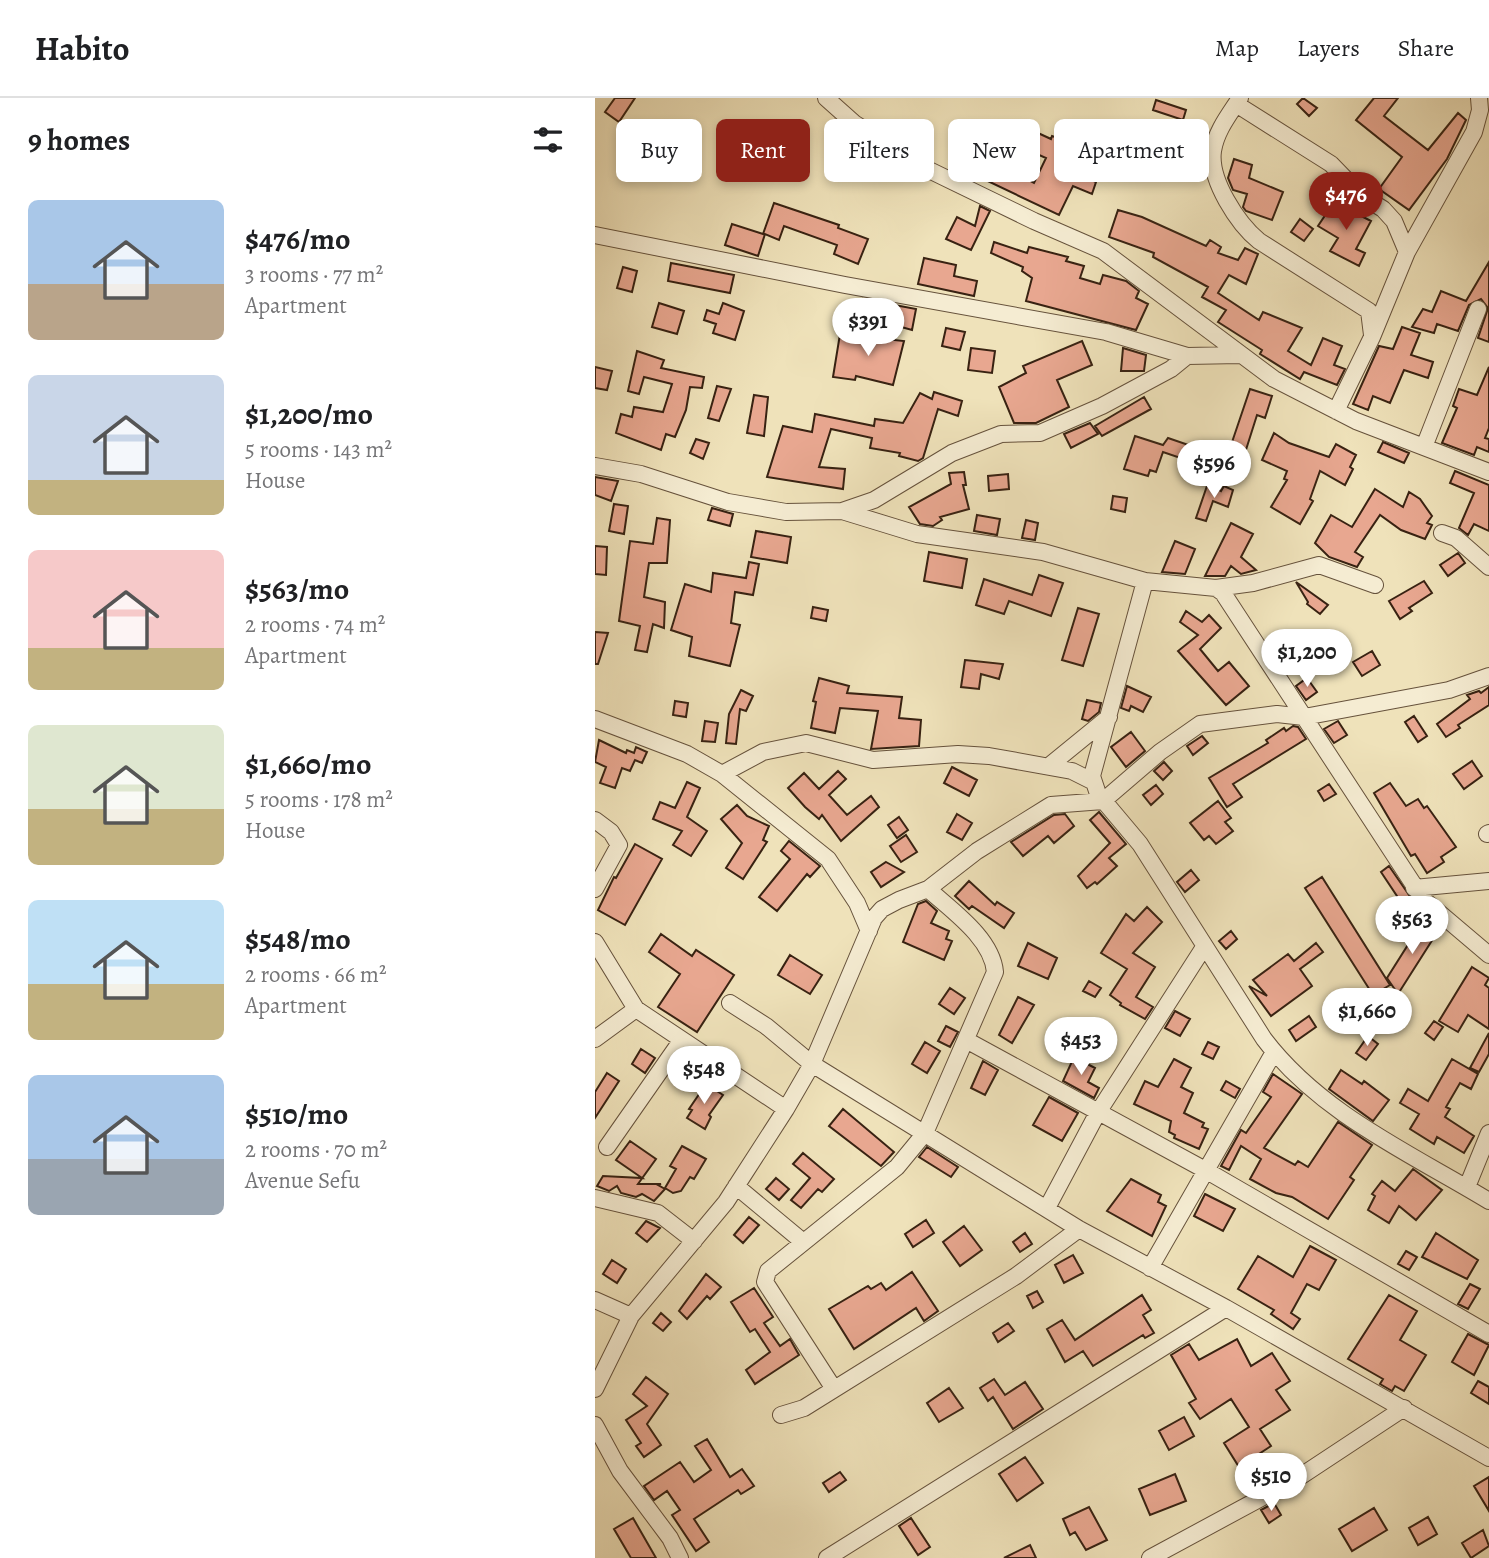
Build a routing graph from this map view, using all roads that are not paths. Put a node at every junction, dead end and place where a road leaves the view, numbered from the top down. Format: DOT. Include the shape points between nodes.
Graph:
graph roads {
  1 [pos="826,98"];
  2 [pos="1479,98"];
  3 [pos="1238,101"];
  4 [pos="595,235"];
  5 [pos="1407,252"];
  6 [pos="1478,309"];
  7 [pos="1372,337"];
  8 [pos="1240,355"];
  9 [pos="1187,356"];
  10 [pos="1336,411"];
  11 [pos="1424,447"];
  12 [pos="595,466"];
  13 [pos="1489,472"];
  14 [pos="842,511"];
  15 [pos="1442,533"];
  16 [pos="1489,567"];
  17 [pos="1145,581"];
  18 [pos="1375,585"];
  19 [pos="1216,588"];
  20 [pos="1489,676"];
  21 [pos="1109,717"];
  22 [pos="1304,717"];
  23 [pos="595,719"];
  24 [pos="1049,766"];
  25 [pos="722,774"];
  26 [pos="1092,781"];
  27 [pos="1103,801"];
  28 [pos="595,820"];
  29 [pos="1489,881"];
  30 [pos="1444,884"];
  31 [pos="1414,888"];
  32 [pos="595,889"];
  33 [pos="928,889"];
  34 [pos="1431,909"];
  35 [pos="869,930"];
  36 [pos="595,942"];
  37 [pos="1205,947"];
  38 [pos="1489,955"];
  39 [pos="730,1003"];
  40 [pos="636,1009"];
  41 [pos="595,1039"];
  42 [pos="966,1040"];
  43 [pos="681,1041"];
  44 [pos="1274,1052"];
  45 [pos="812,1064"];
  46 [pos="786,1109"];
  47 [pos="1097,1114"];
  48 [pos="925,1133"];
  49 [pos="1489,1133"];
  50 [pos="607,1147"];
  51 [pos="1207,1171"];
  52 [pos="736,1186"];
  53 [pos="1467,1187"];
  54 [pos="595,1198"];
  55 [pos="1489,1201"];
  56 [pos="1047,1208"];
  57 [pos="1079,1229"];
  58 [pos="694,1241"];
  59 [pos="802,1241"];
  60 [pos="1150,1268"];
  61 [pos="595,1300"];
  62 [pos="1226,1308"];
  63 [pos="631,1317"];
  64 [pos="1489,1334"];
  65 [pos="595,1389"];
  66 [pos="834,1389"];
  67 [pos="1404,1408"];
  68 [pos="781,1415"];
  69 [pos="597,1431"];
  70 [pos="1489,1458"];
  71 [pos="680,1558"];
  72 [pos="827,1558"];
  73 [pos="1150,1558"];
  1 -- 8 [label="street" via="854,123 927,169 1103,251"];
  2 -- 5 [label="street" via="1474,132"];
  3 -- 5 [label="street" via="1310,148 1383,209 1399,228"];
  3 -- 7 [label="street" via="1221,126 1213,157 1232,210 1259,241 1369,311"];
  4 -- 9 [label="street" via="1106,332"];
  5 -- 7 [label="street"];
  6 -- 11 [label="street"];
  7 -- 10 [label="street"];
  8 -- 9 [label="street"];
  8 -- 10 [label="street" via="1274,379"];
  9 -- 14 [label="street" via="1102,406 1040,433 1001,434 952,453 874,500"];
  10 -- 11 [label="street"];
  11 -- 13 [label="street"];
  12 -- 14 [label="street" via="641,474 727,502 786,512"];
  14 -- 17 [label="street" via="891,528 1043,552"];
  15 -- 16 [label="street" via="1456,538"];
  17 -- 19 [label="street"];
  17 -- 21 [label="street"];
  18 -- 19 [label="street" via="1319,565"];
  19 -- 22 [label="street"];
  20 -- 22 [label="street" via="1449,690"];
  21 -- 24 [label="street"];
  21 -- 26 [label="street"];
  22 -- 27 [label="street" via="1276,714 1200,724"];
  22 -- 31 [label="street"];
  23 -- 25 [label="street" via="668,746"];
  24 -- 25 [label="street" via="958,754 873,760 806,743 763,752"];
  24 -- 26 [label="street"];
  25 -- 35 [label="street" via="828,859"];
  26 -- 27 [label="street"];
  27 -- 33 [label="street" via="1051,805 977,851"];
  27 -- 37 [label="street" via="1140,844"];
  28 -- 32 [label="street" via="619,845"];
  29 -- 30 [label="street"];
  30 -- 31 [label="street"];
  30 -- 34 [label="street"];
  31 -- 34 [label="street"];
  33 -- 35 [label="street" via="882,909"];
  33 -- 42 [label="street" via="976,935 995,964"];
  34 -- 38 [label="street"];
  35 -- 45 [label="street"];
  36 -- 40 [label="street"];
  37 -- 44 [label="street"];
  37 -- 47 [label="street"];
  39 -- 45 [label="street"];
  40 -- 41 [label="street"];
  40 -- 43 [label="street"];
  42 -- 47 [label="street"];
  42 -- 48 [label="street"];
  43 -- 46 [label="street"];
  43 -- 50 [label="street"];
  44 -- 51 [label="street"];
  44 -- 53 [label="street" via="1285,1067 1332,1105"];
  45 -- 46 [label="street"];
  45 -- 48 [label="street"];
  46 -- 52 [label="street"];
  47 -- 51 [label="street"];
  47 -- 56 [label="street"];
  48 -- 56 [label="street"];
  48 -- 59 [label="street" via="897,1167"];
  49 -- 53 [label="street"];
  51 -- 60 [label="street"];
  51 -- 64 [label="street"];
  52 -- 58 [label="street"];
  52 -- 59 [label="street"];
  53 -- 55 [label="street"];
  54 -- 58 [label="street" via="657,1213"];
  56 -- 57 [label="street"];
  57 -- 60 [label="street"];
  57 -- 66 [label="street" via="1016,1276"];
  58 -- 63 [label="street"];
  59 -- 66 [label="street" via="768,1271 765,1282"];
  60 -- 62 [label="street"];
  61 -- 63 [label="street"];
  62 -- 67 [label="street"];
  62 -- 72 [label="street"];
  63 -- 65 [label="street"];
  66 -- 68 [label="street" via="804,1408"];
  67 -- 70 [label="street"];
  67 -- 73 [label="street" via="1298,1478"];
  69 -- 71 [label="street"];
}
